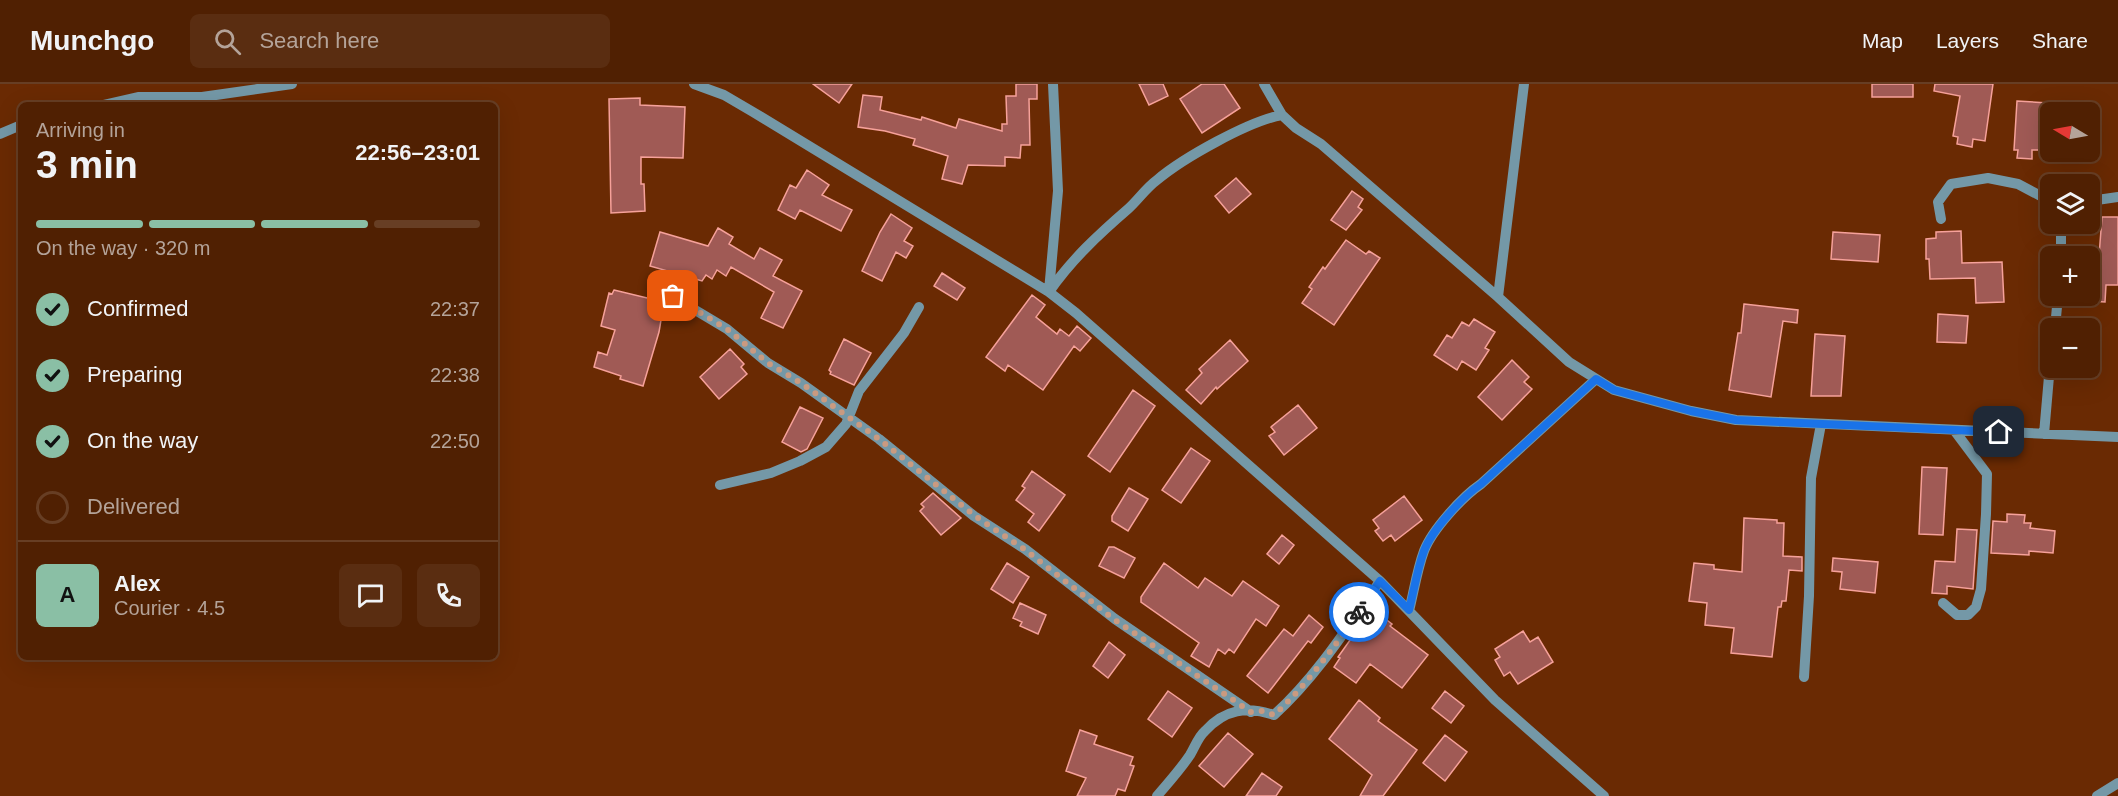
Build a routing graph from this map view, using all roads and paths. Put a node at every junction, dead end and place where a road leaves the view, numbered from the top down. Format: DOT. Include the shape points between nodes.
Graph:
graph roads {
  1 [pos="292,84"];
  2 [pos="694,84"];
  3 [pos="1053,84"];
  4 [pos="1264,84"];
  5 [pos="1524,84"];
  6 [pos="116,102"];
  7 [pos="1282,115"];
  8 [pos="18,126"];
  9 [pos="0,134"];
  10 [pos="2040,196"];
  11 [pos="2118,197"];
  12 [pos="2100,200"];
  13 [pos="1941,219"];
  14 [pos="655,286"];
  15 [pos="1049,292"];
  16 [pos="1498,297"];
  17 [pos="919,307"];
  18 [pos="2049,378"];
  19 [pos="1596,379"];
  20 [pos="849,417"];
  21 [pos="1821,424"];
  22 [pos="1954,430"];
  23 [pos="2044,434"];
  24 [pos="2118,437"];
  25 [pos="720,485"];
  26 [pos="1380,581"];
  27 [pos="1943,603"];
  28 [pos="1409,610"];
  29 [pos="1804,677"];
  30 [pos="1251,712"];
  31 [pos="2118,783"];
  32 [pos="1157,796"];
  33 [pos="1604,796"];
  34 [pos="2097,796"];
  1 -- 6 [label="street" via="202,97 138,97"];
  2 -- 15 [label="street" via="724,95"];
  3 -- 15 [label="street" via="1059,191"];
  4 -- 7 [label="street"];
  5 -- 16 [label="street"];
  7 -- 15 [label="street" via="1269,117 1209,146 1156,180 1092,241"];
  7 -- 16 [label="street"];
  8 -- 9 [label="street"];
  10 -- 13 [label="street" via="2018,184 1988,178 1951,184 1938,202"];
  11 -- 12 [label="street"];
  14 -- 20 [label="street" via="727,329 768,363"];
  15 -- 26 [label="street"];
  16 -- 19 [label="street" via="1569,362"];
  17 -- 20 [label="street" via="859,391"];
  18 -- 23 [label="street"];
  19 -- 21 [label="street" via="1614,390 1736,420"];
  19 -- 28 [label="street" via="1466,494 1431,537"];
  20 -- 25 [label="street" via="826,447 800,461"];
  20 -- 30 [label="street" via="1115,620"];
  21 -- 22 [label="street"];
  21 -- 29 [label="street" via="1811,478"];
  22 -- 23 [label="street"];
  22 -- 27 [label="street" via="1987,474 1986,514 1981,589 1976,607 1968,615 1957,615"];
  23 -- 24 [label="street"];
  26 -- 28 [label="street"];
  26 -- 30 [label="street" via="1335,645 1286,704 1274,715"];
  28 -- 33 [label="street" via="1495,700"];
  30 -- 32 [label="street" via="1239,709 1204,731 1190,756"];
  31 -- 34 [label="street"];
}
